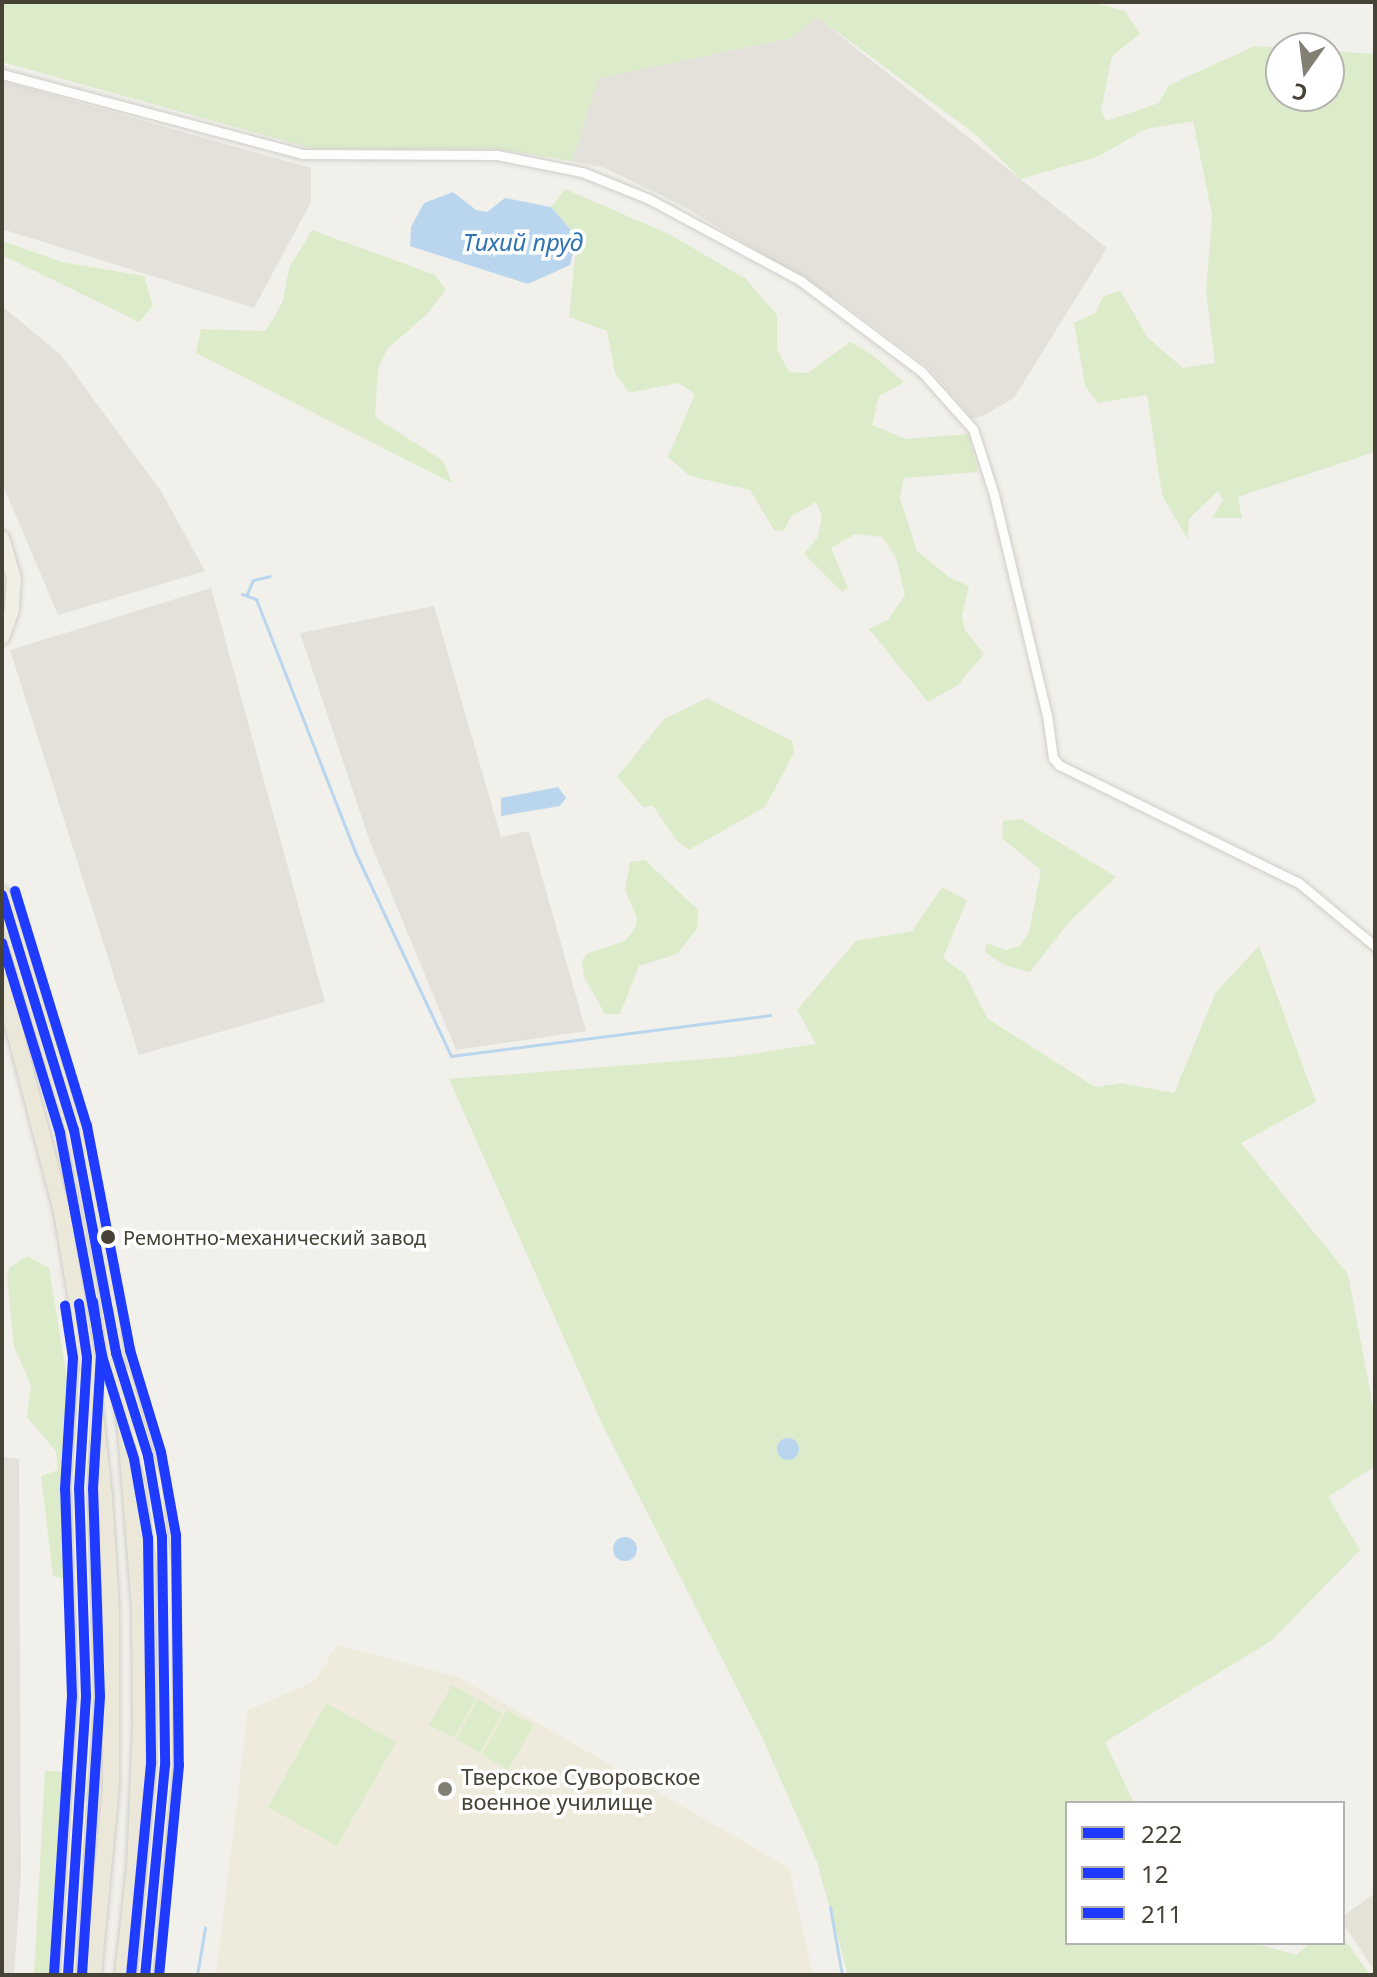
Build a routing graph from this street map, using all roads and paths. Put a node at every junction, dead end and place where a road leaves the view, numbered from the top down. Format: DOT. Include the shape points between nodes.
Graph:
graph roads {
  1 [pos="2,74"];
  2 [pos="2,538"];
  3 [pos="2,637"];
  4 [pos="2,895"];
  5 [pos="1375,946"];
  6 [pos="2,983"];
  7 [pos="116,1353"];
  8 [pos="87,1357"];
  9 [pos="68,1975"];
  10 [pos="93,1975"];
  11 [pos="123,1975"];
  12 [pos="145,1975"];
  1 -- 5 [label="street" via="303,154 497,155 582,172 649,199 801,281 922,372 973,429 1047,715 1053,758 1059,765 1299,883"];
  2 -- 3 [label="main road" via="14,578 12,610"];
  4 -- 7 [label="highway" via="74,1130"];
  6 -- 8 [label="highway" via="52,1167"];
  7 -- 11 [label="highway" via="141,1642 137,1828"];
  7 -- 12 [label="main road" via="151,1470 164,1565 165,1765"];
  8 -- 9 [label="main road" via="79,1489 86,1696"];
  8 -- 10 [label="highway" via="104,1497 112,1643 111,1785"];
}
